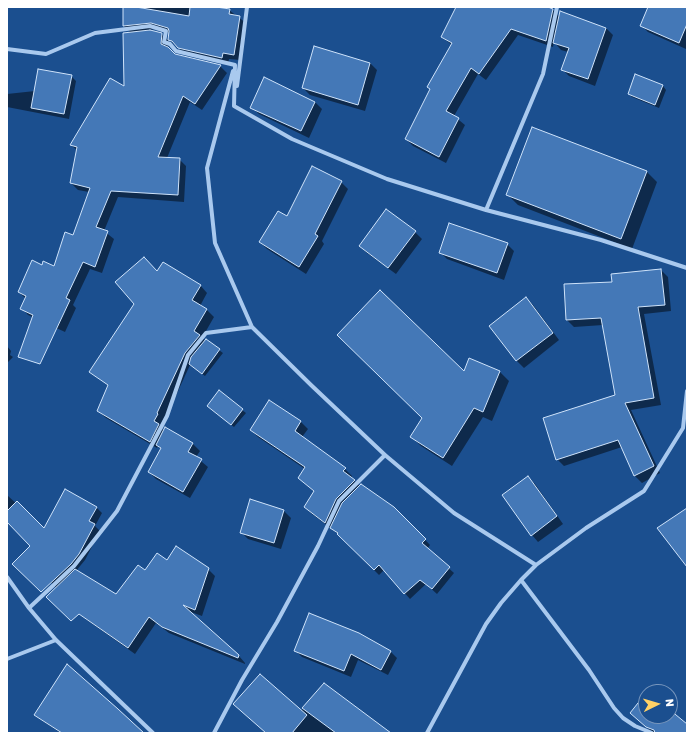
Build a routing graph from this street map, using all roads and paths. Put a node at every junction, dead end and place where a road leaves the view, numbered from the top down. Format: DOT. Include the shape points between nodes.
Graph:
graph roads {
  1 [pos="247,7"];
  2 [pos="557,7"];
  3 [pos="7,49"];
  4 [pos="235,65"];
  5 [pos="234,106"];
  6 [pos="486,210"];
  7 [pos="687,268"];
  8 [pos="252,327"];
  9 [pos="687,391"];
  10 [pos="683,428"];
  11 [pos="687,432"];
  12 [pos="385,455"];
  13 [pos="536,565"];
  14 [pos="7,578"];
  15 [pos="521,580"];
  16 [pos="29,608"];
  17 [pos="56,640"];
  18 [pos="7,660"];
  19 [pos="153,733"];
  20 [pos="214,733"];
  21 [pos="427,733"];
  22 [pos="652,733"];
  1 -- 5 [label="street"];
  2 -- 6 [label="street" via="543,74"];
  3 -- 4 [label="street" via="46,54 94,34 150,26 166,31 164,42 176,51"];
  4 -- 5 [label="street"];
  4 -- 8 [label="street" via="207,168 215,243"];
  5 -- 6 [label="street" via="292,139 386,179"];
  6 -- 7 [label="street" via="602,240"];
  8 -- 12 [label="street"];
  8 -- 16 [label="street" via="206,334 188,354 168,416 117,511 74,566"];
  9 -- 10 [label="street"];
  10 -- 11 [label="street"];
  10 -- 13 [label="street" via="644,491 586,528"];
  12 -- 13 [label="street" via="454,512"];
  12 -- 20 [label="street" via="339,501 318,546"];
  13 -- 15 [label="street"];
  14 -- 16 [label="street"];
  15 -- 21 [label="street" via="486,624"];
  15 -- 22 [label="street" via="589,670 614,708 635,726"];
  16 -- 17 [label="street"];
  17 -- 18 [label="street"];
  17 -- 19 [label="street"];
}
